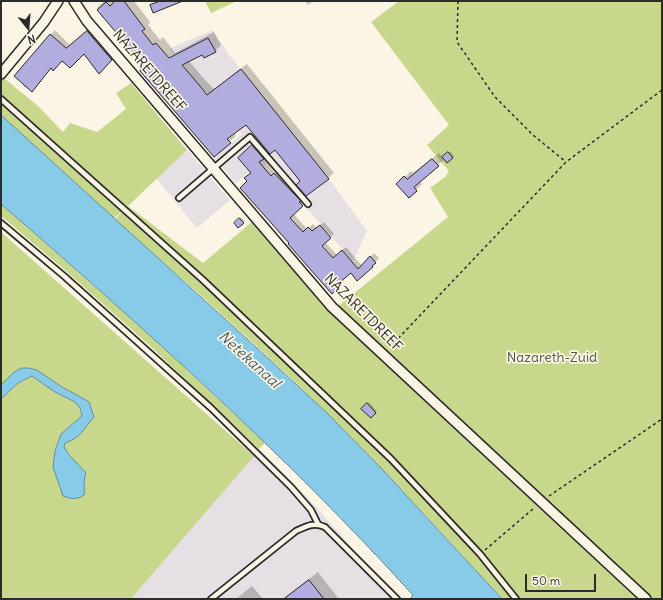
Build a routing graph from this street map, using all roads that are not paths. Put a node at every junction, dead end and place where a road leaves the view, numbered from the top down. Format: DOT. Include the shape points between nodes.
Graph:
graph roads {
  1 [pos="58,1"];
  2 [pos="74,1"];
  3 [pos="1,74"];
  4 [pos="1,98"];
  5 [pos="214,168"];
  6 [pos="179,198"];
  7 [pos="308,204"];
  8 [pos="1,223"];
  9 [pos="318,524"];
  10 [pos="211,599"];
  11 [pos="397,599"];
  12 [pos="516,599"];
  13 [pos="646,599"];
  1 -- 3 [label="street"];
  2 -- 5 [label="street, NAZARETDREEF" via="87,21"];
  4 -- 12 [label="lane" via="203,280 391,459 480,554"];
  5 -- 6 [label="lane"];
  5 -- 7 [label="lane" via="250,137"];
  5 -- 13 [label="street, NAZARETDREEF" via="332,307"];
  8 -- 9 [label="lane" via="211,408 291,487 311,510"];
  9 -- 10 [label="lane" via="308,525 296,531"];
  9 -- 11 [label="lane" via="325,527"];
}
